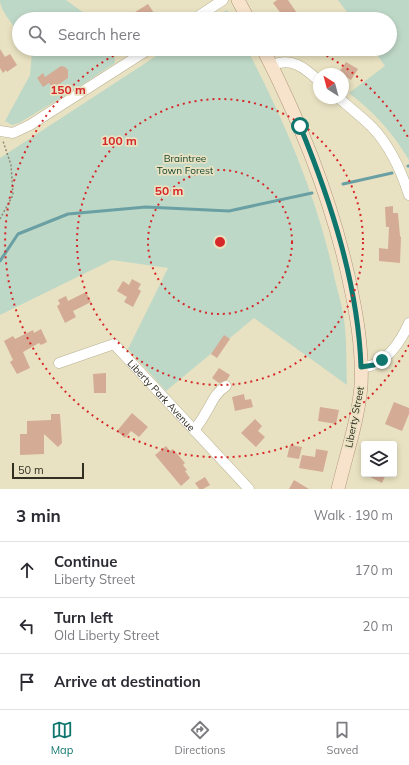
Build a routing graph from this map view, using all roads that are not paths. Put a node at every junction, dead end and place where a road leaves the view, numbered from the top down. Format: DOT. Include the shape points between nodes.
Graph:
graph roads {
  1 [pos="223,0"];
  2 [pos="238,0"];
  3 [pos="205,12"];
  4 [pos="244,12"];
  5 [pos="138,56"];
  6 [pos="266,56"];
  7 [pos="271,66"];
  8 [pos="313,76"];
  9 [pos="346,104"];
  10 [pos="2,132"];
  11 [pos="409,195"];
  12 [pos="409,323"];
  13 [pos="59,363"];
  14 [pos="361,367"];
  15 [pos="226,386"];
  16 [pos="194,430"];
  17 [pos="249,489"];
  18 [pos="338,489"];
  1 -- 3 [label="street"];
  2 -- 4 [label="main road"];
  5 -- 10 [label="street" via="30,125 13,133"];
  6 -- 7 [label="main road, Liberty Street"];
  7 -- 8 [label="street" via="284,61 294,63"];
  7 -- 14 [label="main road, Liberty Street" via="306,141 334,222 356,312"];
  9 -- 11 [label="street" via="382,139 397,164"];
  12 -- 14 [label="street" via="400,340 382,360 374,365"];
  13 -- 16 [label="street, Liberty Park Avenue" via="114,344"];
  14 -- 18 [label="main road, Liberty Street" via="356,415"];
  15 -- 16 [label="street" via="212,401"];
  16 -- 17 [label="street, Liberty Park Avenue"];
}
